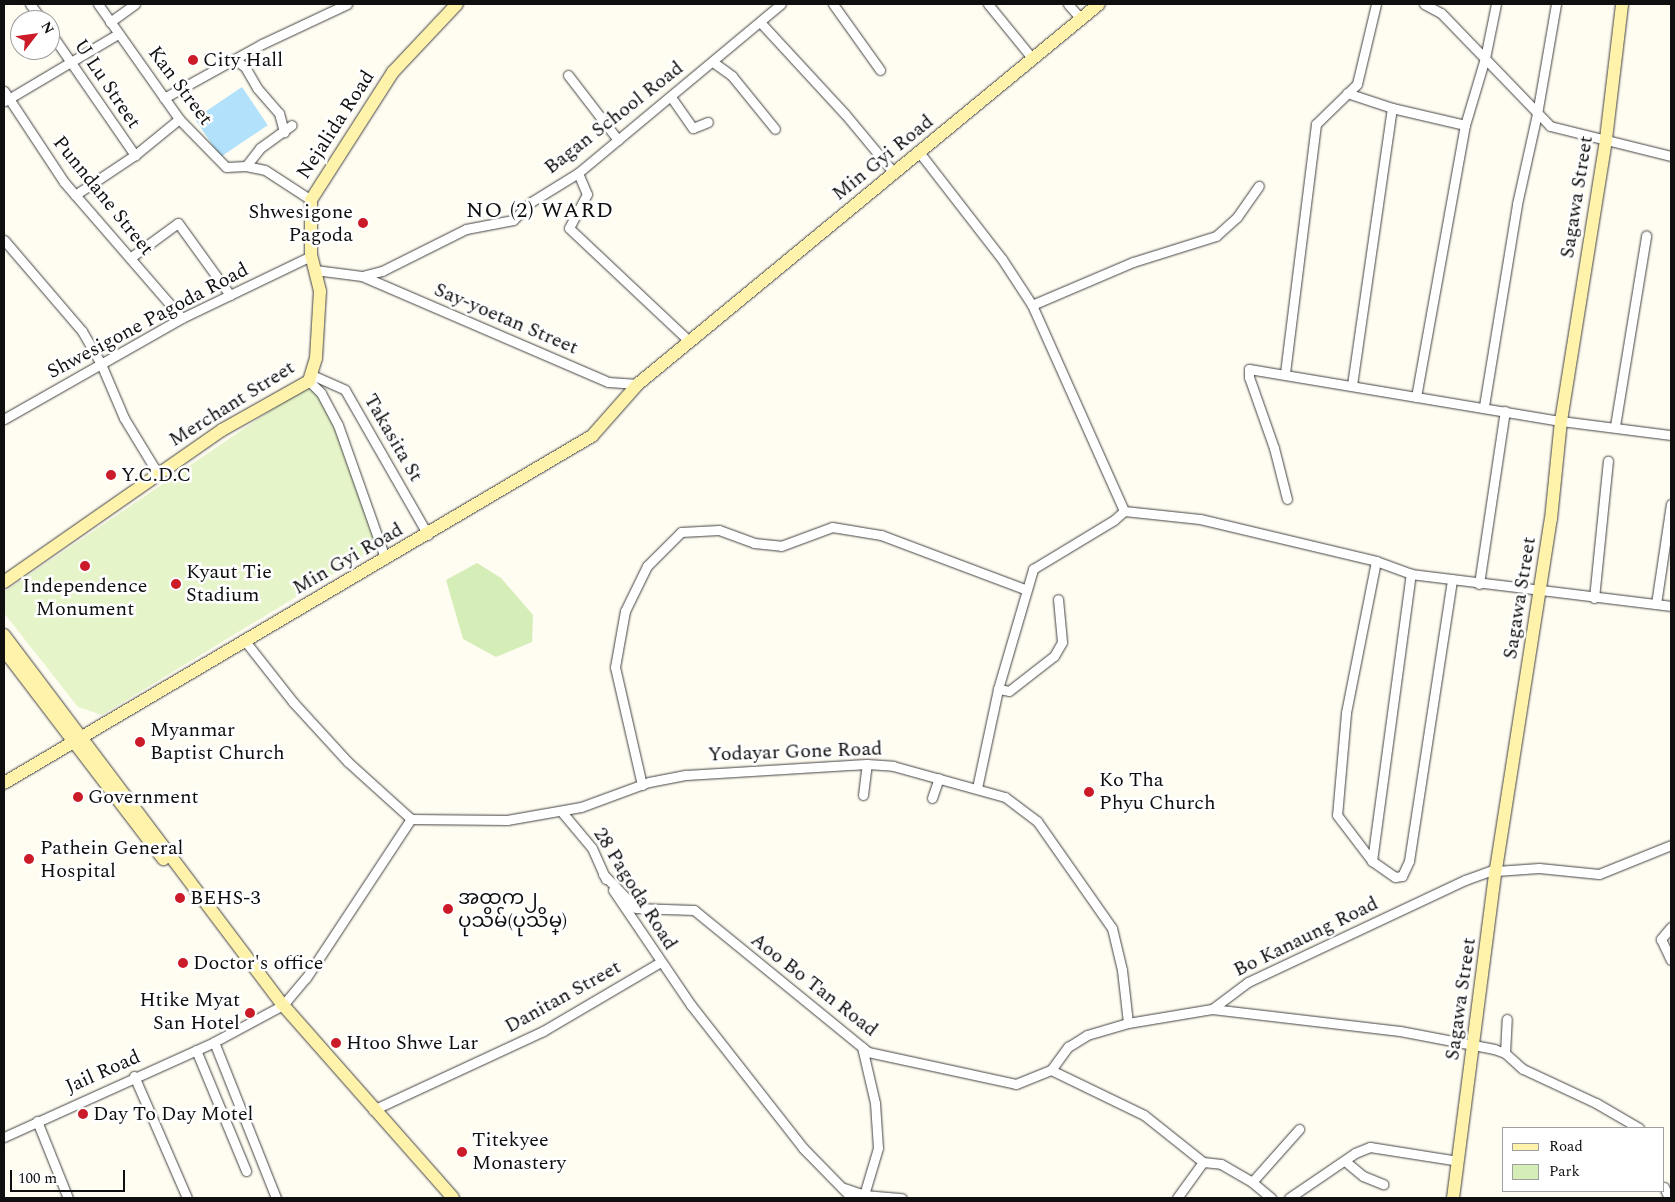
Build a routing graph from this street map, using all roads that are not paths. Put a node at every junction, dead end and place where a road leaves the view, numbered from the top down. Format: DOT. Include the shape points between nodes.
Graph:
graph roads {
  1 [pos="98,4"];
  2 [pos="135,4"];
  3 [pos="347,4"];
  4 [pos="457,4"];
  5 [pos="781,4"];
  6 [pos="832,4"];
  7 [pos="988,4"];
  8 [pos="1068,4"];
  9 [pos="1099,4"];
  10 [pos="1376,4"];
  11 [pos="1424,4"];
  12 [pos="1496,4"];
  13 [pos="1556,4"];
  14 [pos="1622,4"];
  15 [pos="1442,8"];
  16 [pos="1081,19"];
  17 [pos="110,22"];
  18 [pos="760,22"];
  19 [pos="118,34"];
  20 [pos="60,46"];
  21 [pos="1032,58"];
  22 [pos="1485,58"];
  23 [pos="234,59"];
  24 [pos="72,62"];
  25 [pos="713,62"];
  26 [pos="880,70"];
  27 [pos="568,75"];
  28 [pos="1347,93"];
  29 [pos="5,97"];
  30 [pos="671,97"];
  31 [pos="164,98"];
  32 [pos="1392,108"];
  33 [pos="1538,114"];
  34 [pos="179,119"];
  35 [pos="708,122"];
  36 [pos="292,125"];
  37 [pos="1465,125"];
  38 [pos="774,129"];
  39 [pos="284,132"];
  40 [pos="1606,139"];
  41 [pos="618,140"];
  42 [pos="919,152"];
  43 [pos="135,156"];
  44 [pos="1671,156"];
  45 [pos="246,166"];
  46 [pos="578,173"];
  47 [pos="894,173"];
  48 [pos="1259,186"];
  49 [pos="75,195"];
  50 [pos="311,200"];
  51 [pos="1646,236"];
  52 [pos="4,240"];
  53 [pos="311,256"];
  54 [pos="130,258"];
  55 [pos="315,270"];
  56 [pos="362,276"];
  57 [pos="320,291"];
  58 [pos="230,295"];
  59 [pos="1032,305"];
  60 [pos="182,318"];
  61 [pos="690,342"];
  62 [pos="101,364"];
  63 [pos="1285,373"];
  64 [pos="310,378"];
  65 [pos="638,384"];
  66 [pos="1352,385"];
  67 [pos="1416,397"];
  68 [pos="1484,406"];
  69 [pos="1505,411"];
  70 [pos="4,419"];
  71 [pos="1561,421"];
  72 [pos="1615,426"];
  73 [pos="1671,435"];
  74 [pos="1608,461"];
  75 [pos="158,474"];
  76 [pos="1287,499"];
  77 [pos="1671,504"];
  78 [pos="1124,511"];
  79 [pos="428,535"];
  80 [pos="385,558"];
  81 [pos="1376,561"];
  82 [pos="1411,574"];
  83 [pos="1452,579"];
  84 [pos="4,582"];
  85 [pos="1479,584"];
  86 [pos="1025,590"];
  87 [pos="1539,592"];
  88 [pos="1594,598"];
  89 [pos="1058,599"];
  90 [pos="1656,604"];
  91 [pos="1671,606"];
  92 [pos="4,635"];
  93 [pos="245,641"];
  94 [pos="4,649"];
  95 [pos="998,689"];
  96 [pos="79,740"];
  97 [pos="867,764"];
  98 [pos="939,778"];
  99 [pos="4,783"];
  100 [pos="642,784"];
  101 [pos="978,788"];
  102 [pos="863,795"];
  103 [pos="932,798"];
  104 [pos="561,811"];
  105 [pos="411,819"];
  106 [pos="1671,845"];
  107 [pos="1372,861"];
  108 [pos="1496,870"];
  109 [pos="603,874"];
  110 [pos="1671,927"];
  111 [pos="1671,960"];
  112 [pos="660,963"];
  113 [pos="280,1007"];
  114 [pos="1212,1009"];
  115 [pos="1507,1019"];
  116 [pos="1128,1023"];
  117 [pos="214,1042"];
  118 [pos="1473,1044"];
  119 [pos="862,1047"];
  120 [pos="196,1050"];
  121 [pos="1505,1053"];
  122 [pos="1051,1070"];
  123 [pos="134,1076"];
  124 [pos="373,1110"];
  125 [pos="36,1121"];
  126 [pos="1637,1127"];
  127 [pos="1299,1129"];
  128 [pos="4,1138"];
  129 [pos="1345,1161"];
  130 [pos="1458,1161"];
  131 [pos="1203,1162"];
  132 [pos="246,1171"];
  133 [pos="1252,1182"];
  134 [pos="1383,1184"];
  135 [pos="844,1188"];
  136 [pos="864,1195"];
  137 [pos="68,1198"];
  138 [pos="187,1198"];
  139 [pos="276,1198"];
  140 [pos="443,1198"];
  141 [pos="453,1198"];
  142 [pos="852,1198"];
  143 [pos="902,1198"];
  144 [pos="1177,1198"];
  145 [pos="1271,1198"];
  146 [pos="1289,1198"];
  147 [pos="1453,1198"];
  1 -- 17 [label="street, Kan Street"];
  2 -- 17 [label="street"];
  3 -- 23 [label="street"];
  4 -- 50 [label="main road, Nejalida Road" via="393,72"];
  5 -- 18 [label="street, Bagan School Road"];
  6 -- 26 [label="street"];
  7 -- 21 [label="street"];
  8 -- 16 [label="street"];
  9 -- 16 [label="main road, Min Gyi Road"];
  10 -- 28 [label="street" via="1357,84"];
  11 -- 15 [label="street"];
  12 -- 22 [label="street"];
  13 -- 33 [label="street"];
  14 -- 40 [label="main road, Sagawa Street"];
  15 -- 22 [label="street"];
  16 -- 21 [label="main road, Min Gyi Road"];
  17 -- 19 [label="street, Kan Street"];
  18 -- 25 [label="street, Bagan School Road"];
  18 -- 47 [label="street" via="845,114"];
  19 -- 24 [label="street"];
  19 -- 31 [label="street, Kan Street"];
  20 -- 24 [label="street, U Lu Street"];
  21 -- 42 [label="main road, Min Gyi Road"];
  22 -- 33 [label="street"];
  22 -- 37 [label="street"];
  23 -- 31 [label="street"];
  23 -- 39 [label="street" via="245,67 257,88 279,113"];
  24 -- 29 [label="street"];
  24 -- 43 [label="street, U Lu Street"];
  25 -- 30 [label="street, Bagan School Road"];
  25 -- 38 [label="street" via="732,76"];
  27 -- 41 [label="street"];
  28 -- 32 [label="street"];
  28 -- 63 [label="street" via="1316,124"];
  29 -- 49 [label="street, Punndane Street"];
  30 -- 35 [label="street" via="693,128"];
  30 -- 41 [label="street, Bagan School Road"];
  31 -- 34 [label="street, Kan Street"];
  32 -- 37 [label="street"];
  32 -- 66 [label="street"];
  33 -- 40 [label="street" via="1550,126"];
  33 -- 68 [label="street" via="1517,204"];
  34 -- 43 [label="street"];
  34 -- 45 [label="street, Kan Street" via="226,167"];
  36 -- 39 [label="street"];
  37 -- 67 [label="street"];
  39 -- 45 [label="street" via="260,148"];
  40 -- 44 [label="street"];
  40 -- 71 [label="main road, Sagawa Street"];
  41 -- 46 [label="street, Bagan School Road"];
  42 -- 47 [label="main road, Min Gyi Road"];
  42 -- 59 [label="street" via="1002,259"];
  43 -- 49 [label="street"];
  45 -- 50 [label="street, Kan Street" via="265,170"];
  46 -- 56 [label="street, Bagan School Road" via="531,202 513,220 466,229 382,271"];
  46 -- 61 [label="street" via="586,194 569,228"];
  47 -- 61 [label="main road, Min Gyi Road"];
  48 -- 59 [label="street" via="1237,217 1216,236 1133,262"];
  49 -- 54 [label="street, Punndane Street"];
  50 -- 53 [label="main road, Nejalida Road"];
  51 -- 72 [label="street"];
  52 -- 62 [label="street" via="82,331"];
  53 -- 55 [label="main road, Nejalida Road"];
  53 -- 58 [label="street, Shwesigone Pagoda Road"];
  54 -- 58 [label="street" via="178,223"];
  54 -- 60 [label="street, Punndane Street"];
  55 -- 56 [label="street, Bagan School Road"];
  55 -- 57 [label="main road, Nejalida Road"];
  56 -- 65 [label="street, Say-yoetan Street" via="608,382"];
  57 -- 64 [label="main road, Merchant Street" via="316,358"];
  58 -- 60 [label="street, Shwesigone Pagoda Road"];
  59 -- 78 [label="street"];
  60 -- 62 [label="street, Shwesigone Pagoda Road"];
  61 -- 65 [label="main road, Min Gyi Road"];
  62 -- 70 [label="street, Shwesigone Pagoda Road"];
  62 -- 75 [label="street" via="124,418"];
  63 -- 66 [label="street"];
  63 -- 76 [label="street" via="1249,368 1248,377 1274,448"];
  64 -- 75 [label="main road, Merchant Street" via="222,430"];
  64 -- 79 [label="street, Takasita St" via="345,390"];
  64 -- 80 [label="street" via="338,425"];
  65 -- 79 [label="main road, Min Gyi Road" via="592,436"];
  66 -- 67 [label="street"];
  67 -- 68 [label="street"];
  68 -- 69 [label="street"];
  69 -- 71 [label="street"];
  69 -- 85 [label="street"];
  71 -- 72 [label="street"];
  71 -- 87 [label="main road, Sagawa Street" via="1551,519"];
  72 -- 73 [label="street"];
  74 -- 88 [label="street"];
  75 -- 84 [label="main road, Merchant Street"];
  77 -- 90 [label="street"];
  78 -- 81 [label="street" via="1200,519"];
  78 -- 86 [label="street" via="1033,569"];
  79 -- 80 [label="main road, Min Gyi Road"];
  80 -- 93 [label="main road, Min Gyi Road"];
  81 -- 82 [label="street"];
  81 -- 107 [label="street" via="1346,713 1336,815"];
  82 -- 83 [label="street"];
  82 -- 107 [label="street"];
  83 -- 85 [label="street"];
  83 -- 107 [label="street" via="1409,861 1402,876 1395,878"];
  85 -- 87 [label="street"];
  86 -- 95 [label="street"];
  86 -- 100 [label="street" via="881,535 832,527 781,546 754,544 719,530 681,532 646,566 625,611 614,667"];
  87 -- 88 [label="street"];
  87 -- 108 [label="main road, Sagawa Street"];
  88 -- 90 [label="street"];
  89 -- 95 [label="street" via="1062,642 1054,656 1009,691"];
  90 -- 91 [label="street"];
  92 -- 96 [label="main road"];
  93 -- 96 [label="main road, Min Gyi Road"];
  93 -- 105 [label="street" via="293,702 342,755"];
  94 -- 96 [label="main road"];
  95 -- 101 [label="street"];
  96 -- 99 [label="main road, Min Gyi Road"];
  96 -- 113 [label="main road"];
  97 -- 98 [label="street, Yodayar Gone Road" via="893,766"];
  97 -- 100 [label="street, Yodayar Gone Road" via="686,775"];
  97 -- 102 [label="street"];
  98 -- 101 [label="street, Yodayar Gone Road"];
  98 -- 103 [label="street"];
  100 -- 104 [label="street, Yodayar Gone Road"];
  101 -- 116 [label="street, Yodayar Gone Road" via="1005,797 1037,822 1112,928 1122,970"];
  104 -- 105 [label="street" via="507,820"];
  104 -- 109 [label="street, 28 Pagoda Road" via="592,848"];
  105 -- 113 [label="street, Jail Road" via="306,978"];
  106 -- 108 [label="street, Bo Kanaung Road" via="1599,874 1539,868"];
  108 -- 114 [label="street, Bo Kanaung Road" via="1465,880 1248,982"];
  108 -- 118 [label="main road, Sagawa Street"];
  109 -- 112 [label="street, 28 Pagoda Road"];
  109 -- 119 [label="street, Aoo Bo Tan Road" via="636,908 694,910"];
  110 -- 111 [label="street" via="1661,939"];
  112 -- 124 [label="street, Danitan Street" via="543,1031"];
  112 -- 135 [label="street, 28 Pagoda Road" via="803,1148"];
  113 -- 117 [label="street, Jail Road"];
  113 -- 124 [label="main road"];
  113 -- 140 [label="main road"];
  114 -- 116 [label="street, Bo Kanaung Road"];
  114 -- 118 [label="street" via="1400,1031"];
  115 -- 121 [label="street"];
  116 -- 122 [label="street" via="1087,1035 1068,1047"];
  117 -- 120 [label="street, Jail Road"];
  117 -- 139 [label="street"];
  118 -- 121 [label="street"];
  118 -- 130 [label="main road, Sagawa Street"];
  119 -- 122 [label="street, Aoo Bo Tan Road" via="868,1052 1016,1084"];
  119 -- 136 [label="street" via="875,1103 878,1148"];
  120 -- 123 [label="street, Jail Road"];
  120 -- 132 [label="street"];
  121 -- 126 [label="street" via="1523,1069 1596,1103"];
  122 -- 131 [label="street" via="1144,1116"];
  123 -- 125 [label="street, Jail Road"];
  123 -- 138 [label="street"];
  124 -- 141 [label="main road"];
  125 -- 128 [label="street, Jail Road"];
  125 -- 137 [label="street"];
  127 -- 133 [label="street"];
  129 -- 130 [label="street" via="1370,1146"];
  129 -- 134 [label="street" via="1364,1176"];
  129 -- 146 [label="street"];
  130 -- 147 [label="main road, Sagawa Street"];
  131 -- 133 [label="street" via="1221,1164"];
  131 -- 144 [label="street"];
  133 -- 145 [label="street"];
  135 -- 136 [label="street"];
  135 -- 142 [label="street, 28 Pagoda Road"];
  136 -- 143 [label="street"];
}
